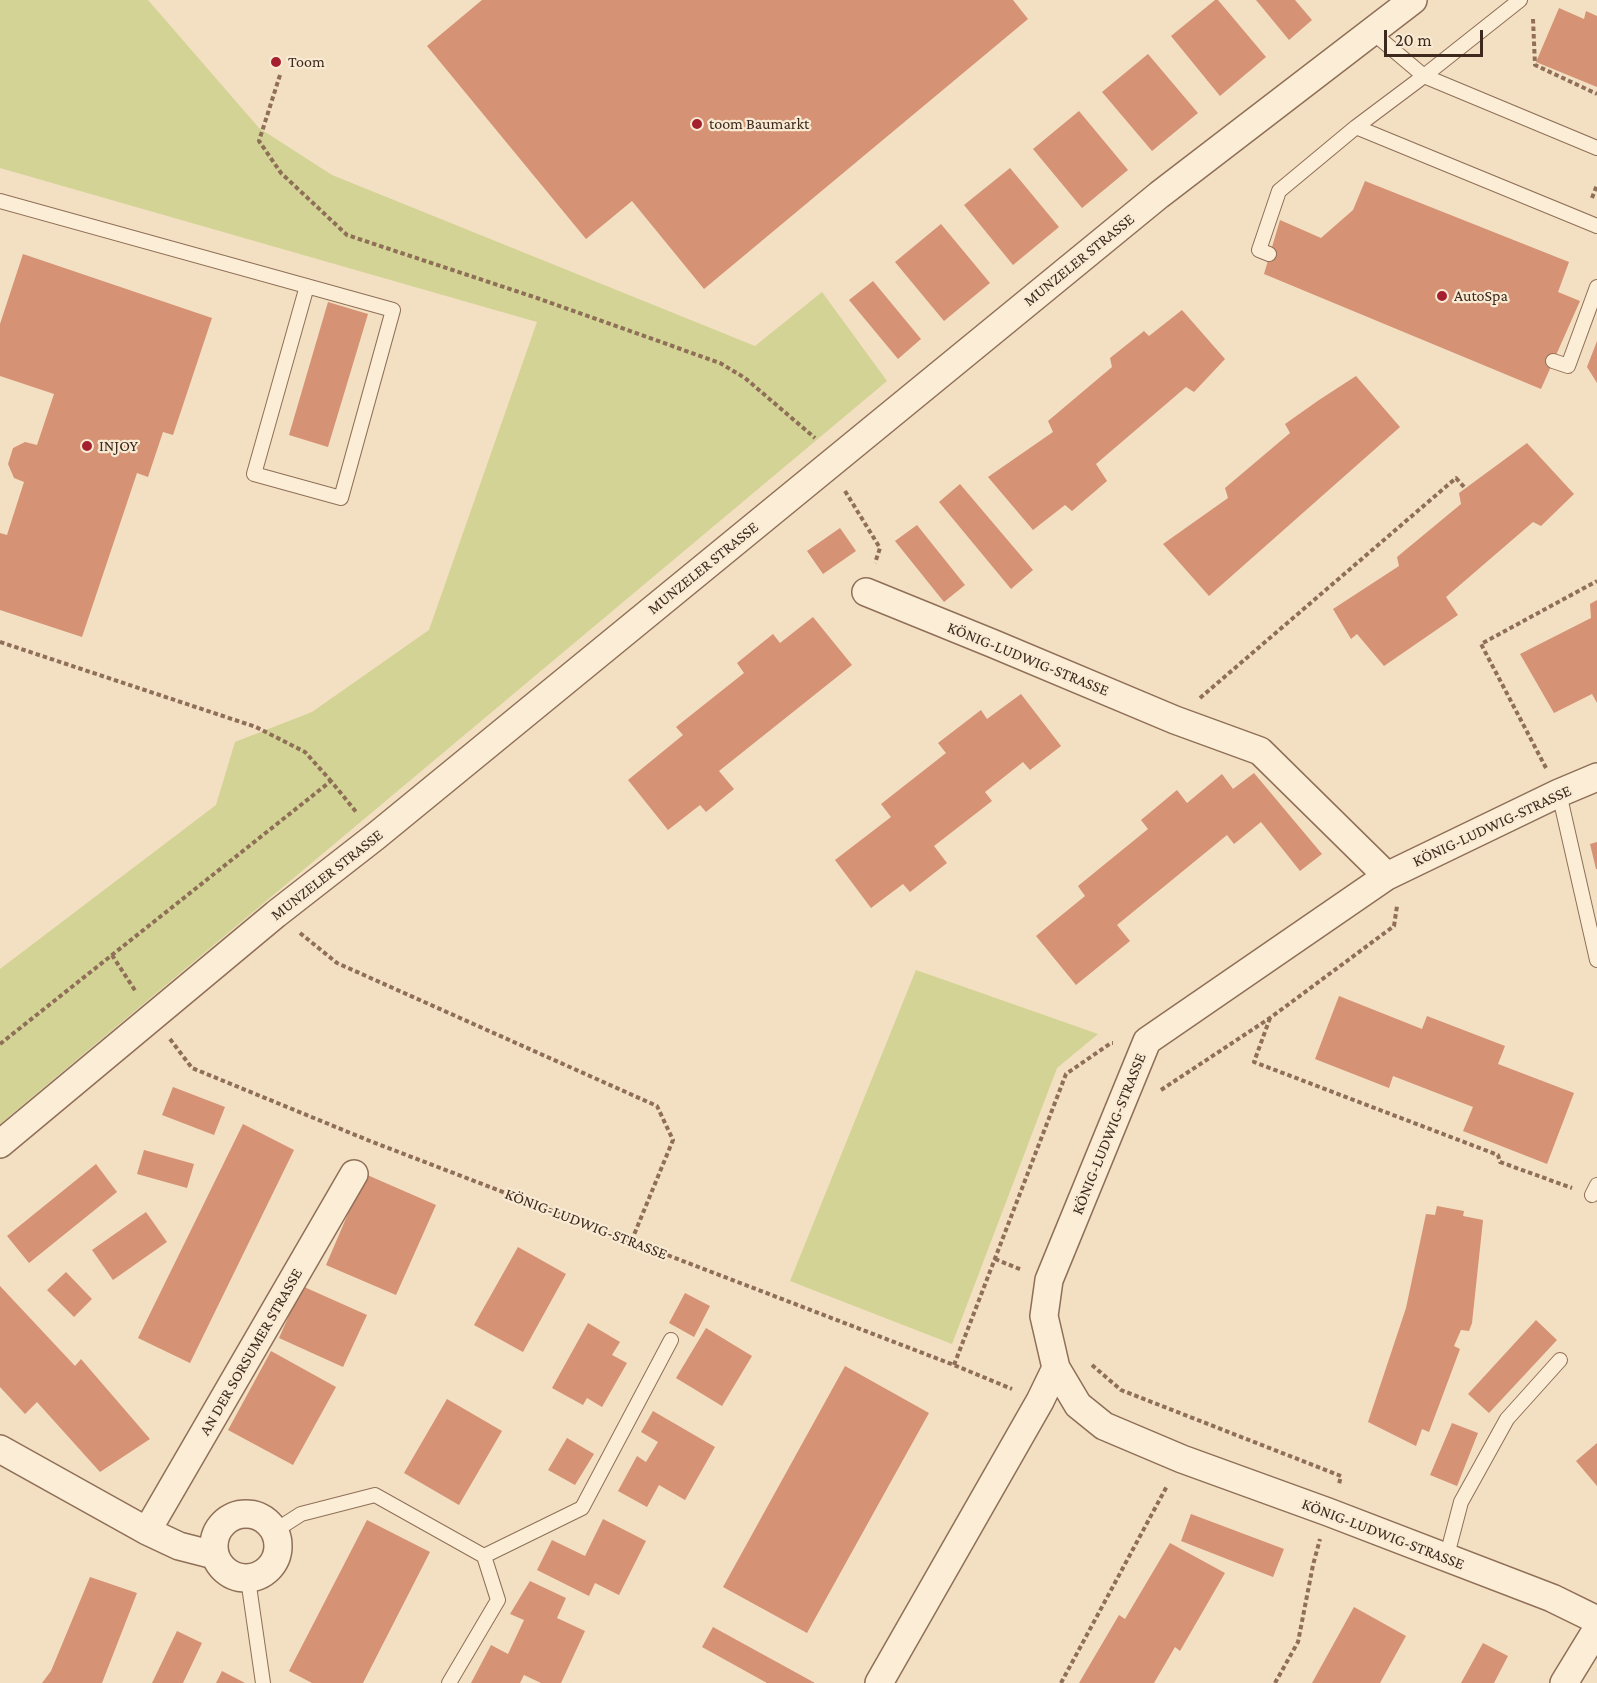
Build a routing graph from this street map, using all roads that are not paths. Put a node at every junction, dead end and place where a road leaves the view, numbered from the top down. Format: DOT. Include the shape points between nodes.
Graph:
graph roads {
  1 [pos="1413,0"];
  2 [pos="1520,0"];
  3 [pos="1372,32"];
  4 [pos="1424,76"];
  5 [pos="1356,127"];
  6 [pos="1597,148"];
  7 [pos="0,201"];
  8 [pos="1597,226"];
  9 [pos="1269,254"];
  10 [pos="307,286"];
  11 [pos="1597,287"];
  12 [pos="1553,361"];
  13 [pos="866,592"];
  14 [pos="1597,777"];
  15 [pos="1559,793"];
  16 [pos="1387,876"];
  17 [pos="1597,960"];
  18 [pos="0,1143"];
  19 [pos="354,1174"];
  20 [pos="671,1340"];
  21 [pos="1560,1360"];
  22 [pos="1056,1368"];
  23 [pos="0,1449"];
  24 [pos="276,1530"];
  25 [pos="147,1531"];
  26 [pos="214,1555"];
  27 [pos="484,1556"];
  28 [pos="1446,1559"];
  29 [pos="248,1579"];
  30 [pos="1597,1620"];
  31 [pos="1597,1629"];
  32 [pos="263,1683"];
  33 [pos="449,1683"];
  34 [pos="879,1683"];
  35 [pos="1564,1683"];
  1 -- 3 [label="street, MUNZELER STRASSE"];
  2 -- 4 [label="lane"];
  3 -- 4 [label="lane"];
  3 -- 18 [label="street, MUNZELER STRASSE" via="1159,195"];
  4 -- 5 [label="lane"];
  4 -- 6 [label="lane"];
  5 -- 8 [label="lane"];
  5 -- 9 [label="lane" via="1278,191 1258,250"];
  7 -- 10 [label="lane"];
  10 -- 10 [label="lane" via="393,310 341,498 255,474"];
  11 -- 12 [label="lane" via="1568,366"];
  13 -- 16 [label="street, KÖNIG-LUDWIG-STRASSE" via="1175,720 1260,751"];
  14 -- 15 [label="street, KÖNIG-LUDWIG-STRASSE"];
  15 -- 16 [label="street, KÖNIG-LUDWIG-STRASSE"];
  15 -- 17 [label="lane"];
  16 -- 22 [label="street, KÖNIG-LUDWIG-STRASSE" via="1147,1041 1048,1280 1044,1316"];
  19 -- 25 [label="street, AN DER SORSUMER STRASSE"];
  20 -- 27 [label="lane" via="582,1508"];
  21 -- 28 [label="lane" via="1507,1419 1461,1502"];
  22 -- 28 [label="street, KÖNIG-LUDWIG-STRASSE" via="1078,1405 1104,1426"];
  22 -- 34 [label="street"];
  23 -- 25 [label="street"];
  24 -- 26 [label="street" via="267,1520 250,1513 233,1515 219,1526"];
  24 -- 27 [label="lane" via="301,1514 375,1495"];
  24 -- 29 [label="street" via="279,1546 275,1562 262,1575"];
  25 -- 26 [label="street" via="179,1546"];
  26 -- 29 [label="street" via="234,1577"];
  27 -- 33 [label="lane" via="498,1600"];
  28 -- 30 [label="street, KÖNIG-LUDWIG-STRASSE" via="1552,1598"];
  29 -- 32 [label="lane"];
  31 -- 35 [label="street"];
}
